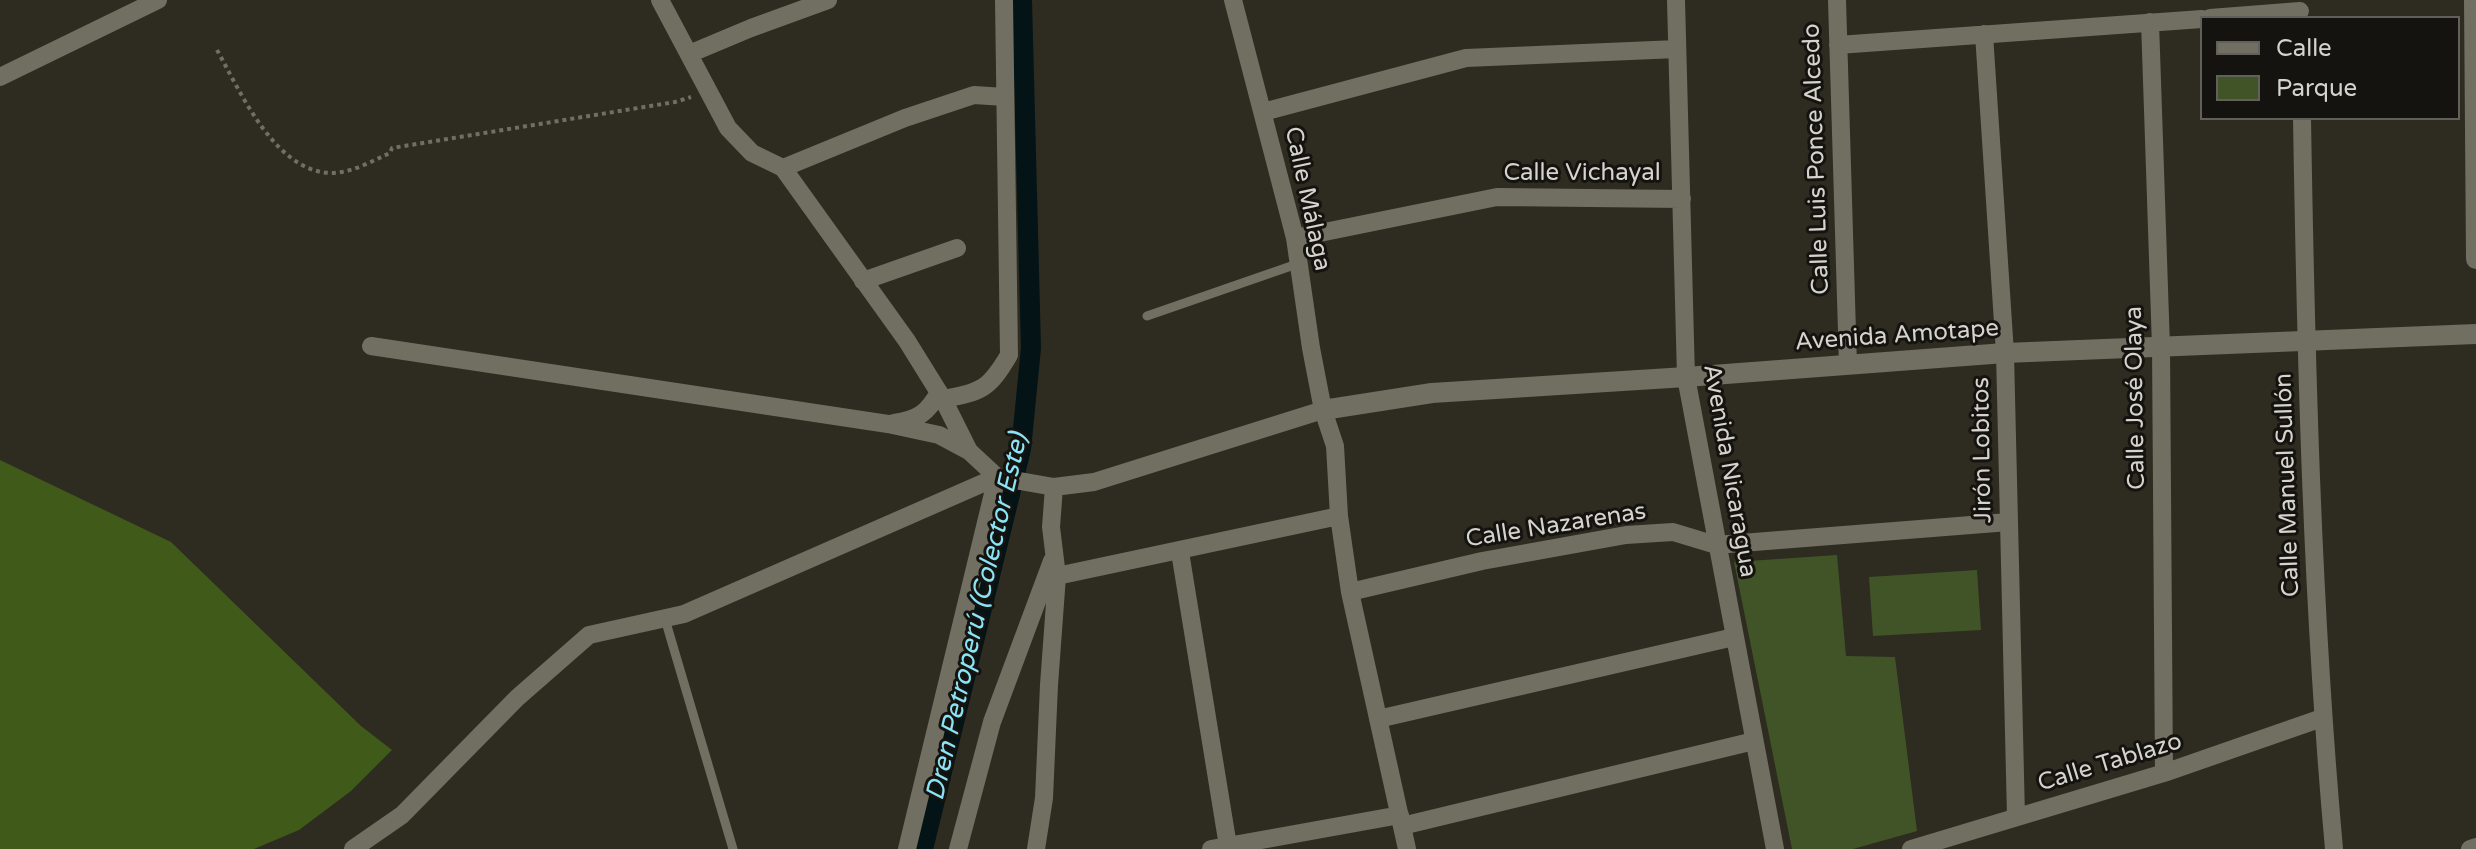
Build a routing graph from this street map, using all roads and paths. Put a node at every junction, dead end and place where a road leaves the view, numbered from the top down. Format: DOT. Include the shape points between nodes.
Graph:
graph roads {
  1 [pos="158,0"];
  2 [pos="660,0"];
  3 [pos="828,0"];
  4 [pos="1004,0"];
  5 [pos="1233,0"];
  6 [pos="1676,0"];
  7 [pos="1837,0"];
  8 [pos="2474,0"];
  9 [pos="2300,10"];
  10 [pos="2232,16"];
  11 [pos="2200,19"];
  12 [pos="2150,22"];
  13 [pos="1984,34"];
  14 [pos="1838,45"];
  15 [pos="1677,49"];
  16 [pos="217,50"];
  17 [pos="689,54"];
  18 [pos="0,77"];
  19 [pos="708,91"];
  20 [pos="1005,97"];
  21 [pos="1263,112"];
  22 [pos="2302,120"];
  23 [pos="783,168"];
  24 [pos="1682,199"];
  25 [pos="1295,238"];
  26 [pos="957,248"];
  27 [pos="2476,259"];
  28 [pos="1297,264"];
  29 [pos="863,281"];
  30 [pos="1147,316"];
  31 [pos="2476,334"];
  32 [pos="2306,341"];
  33 [pos="371,346"];
  34 [pos="2161,347"];
  35 [pos="2005,353"];
  36 [pos="1848,365"];
  37 [pos="1686,377"];
  38 [pos="941,396"];
  39 [pos="1323,410"];
  40 [pos="888,424"];
  41 [pos="969,451"];
  42 [pos="997,477"];
  43 [pos="1054,487"];
  44 [pos="1339,516"];
  45 [pos="2009,522"];
  46 [pos="1716,545"];
  47 [pos="1180,552"];
  48 [pos="1055,555"];
  49 [pos="1057,576"];
  50 [pos="1350,592"];
  51 [pos="665,619"];
  52 [pos="1734,637"];
  53 [pos="2322,718"];
  54 [pos="1378,719"];
  55 [pos="1754,741"];
  56 [pos="2164,773"];
  57 [pos="2016,817"];
  58 [pos="1401,820"];
  59 [pos="1220,847"];
  60 [pos="2476,847"];
  61 [pos="353,849"];
  62 [pos="733,849"];
  63 [pos="907,849"];
  64 [pos="958,849"];
  65 [pos="1036,849"];
  66 [pos="1407,849"];
  67 [pos="1775,849"];
  68 [pos="1911,849"];
  69 [pos="2334,849"];
  70 [pos="2470,849"];
  1 -- 18 [label="street"];
  2 -- 17 [label="street"];
  3 -- 17 [label="street"];
  4 -- 20 [label="street"];
  5 -- 21 [label="street, Calle Málaga"];
  6 -- 15 [label="street, Avenida Nicaragua"];
  7 -- 14 [label="street, Calle Luis Ponce Alcedo"];
  8 -- 27 [label="street"];
  9 -- 10 [label="street"];
  11 -- 12 [label="street"];
  12 -- 13 [label="street"];
  12 -- 34 [label="street, Calle José Olaya"];
  13 -- 14 [label="street"];
  13 -- 35 [label="street, Jirón Lobitos"];
  14 -- 36 [label="street, Calle Luis Ponce Alcedo"];
  15 -- 21 [label="street" via="1466,58"];
  15 -- 24 [label="street, Avenida Nicaragua"];
  16 -- 19 [label="path" via="274,144 303,164 330,173 348,171 392,148 675,102"];
  17 -- 19 [label="street"];
  19 -- 23 [label="street" via="744,145"];
  20 -- 23 [label="street" via="974,95"];
  20 -- 38 [label="street" via="1009,355 994,381 972,394"];
  21 -- 25 [label="street, Calle Málaga"];
  22 -- 32 [label="street, Calle Manuel Sullón"];
  23 -- 29 [label="street"];
  24 -- 25 [label="street, Calle Vichayal" via="1497,197"];
  24 -- 37 [label="street, Avenida Nicaragua"];
  25 -- 28 [label="street, Calle Málaga"];
  26 -- 29 [label="street"];
  28 -- 30 [label="lane"];
  28 -- 39 [label="street, Calle Málaga"];
  29 -- 38 [label="street"];
  31 -- 32 [label="street, Avenida Amotape"];
  32 -- 34 [label="street, Avenida Amotape"];
  32 -- 53 [label="street, Calle Manuel Sullón"];
  33 -- 40 [label="street"];
  34 -- 35 [label="street, Avenida Amotape"];
  34 -- 56 [label="street, Calle José Olaya"];
  35 -- 36 [label="street, Avenida Amotape"];
  35 -- 45 [label="street, Jirón Lobitos"];
  36 -- 37 [label="street, Avenida Amotape"];
  37 -- 39 [label="street, Avenida Amotape" via="1432,393"];
  37 -- 46 [label="street, Avenida Nicaragua"];
  38 -- 40 [label="street" via="912,421"];
  38 -- 41 [label="street"];
  39 -- 43 [label="street" via="1094,482"];
  39 -- 44 [label="street, Calle Málaga" via="1335,446"];
  40 -- 41 [label="street" via="939,435"];
  41 -- 42 [label="street"];
  42 -- 43 [label="street"];
  42 -- 51 [label="street"];
  42 -- 63 [label="street"];
  43 -- 48 [label="street"];
  44 -- 47 [label="street"];
  44 -- 50 [label="street, Calle Málaga"];
  45 -- 46 [label="street, Calle Nazarenas"];
  45 -- 57 [label="street, Jirón Lobitos"];
  46 -- 50 [label="street, Calle Nazarenas" via="1673,532 1626,535"];
  46 -- 52 [label="street, Avenida Nicaragua"];
  47 -- 49 [label="street"];
  47 -- 59 [label="street"];
  48 -- 49 [label="street"];
  48 -- 64 [label="street" via="992,722"];
  49 -- 65 [label="street" via="1044,798"];
  50 -- 54 [label="street, Calle Málaga"];
  51 -- 61 [label="street" via="589,635 517,698 402,815"];
  51 -- 62 [label="lane"];
  52 -- 54 [label="street"];
  52 -- 55 [label="street, Avenida Nicaragua"];
  53 -- 56 [label="street, Calle Tablazo"];
  53 -- 69 [label="street, Calle Manuel Sullón"];
  54 -- 58 [label="street, Calle Málaga"];
  55 -- 58 [label="street"];
  55 -- 67 [label="street, Avenida Nicaragua"];
  56 -- 57 [label="street, Calle Tablazo"];
  57 -- 68 [label="street, Calle Tablazo"];
  58 -- 59 [label="street"];
  58 -- 66 [label="street, Calle Málaga"];
  60 -- 70 [label="street"];
}
